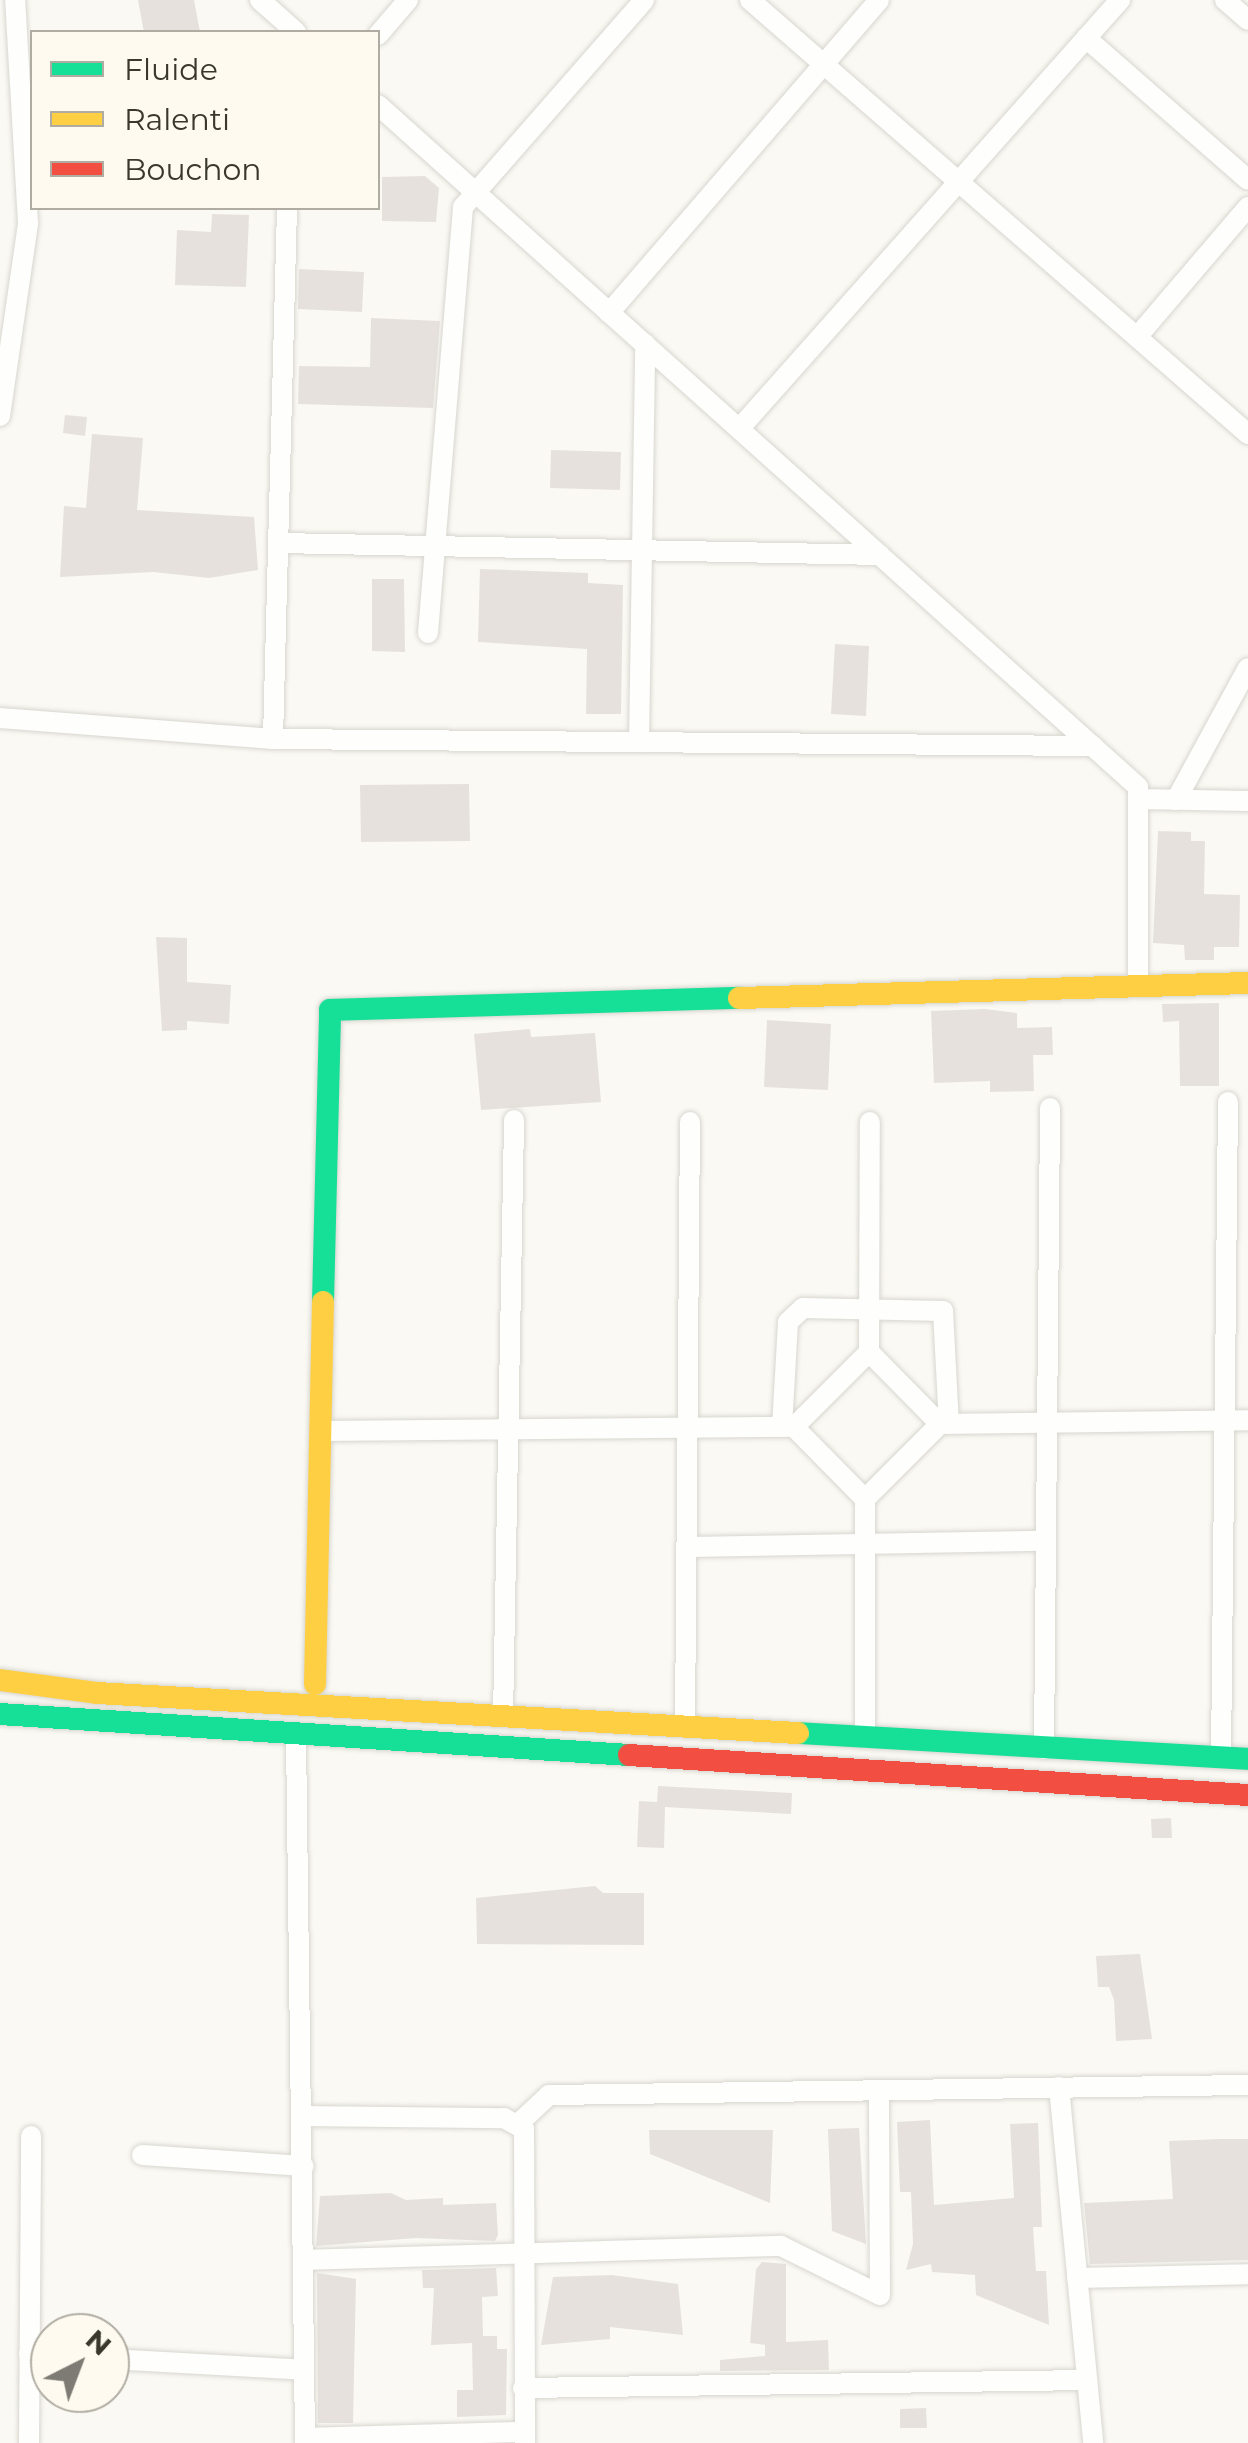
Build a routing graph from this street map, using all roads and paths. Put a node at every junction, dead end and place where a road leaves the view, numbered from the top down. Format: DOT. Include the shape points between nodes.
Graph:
graph roads {
  1 [pos="15,0"];
  2 [pos="260,0"];
  3 [pos="408,0"];
  4 [pos="644,0"];
  5 [pos="750,0"];
  6 [pos="879,0"];
  7 [pos="1120,0"];
  8 [pos="1225,0"];
  9 [pos="1248,20"];
  10 [pos="292,30"];
  11 [pos="380,33"];
  12 [pos="1086,38"];
  13 [pos="824,64"];
  14 [pos="380,107"];
  15 [pos="1248,180"];
  16 [pos="958,182"];
  17 [pos="476,193"];
  18 [pos="1248,208"];
  19 [pos="286,210"];
  20 [pos="609,313"];
  21 [pos="1137,337"];
  22 [pos="644,344"];
  23 [pos="0,416"];
  24 [pos="739,429"];
  25 [pos="1248,434"];
  26 [pos="279,543"];
  27 [pos="436,546"];
  28 [pos="642,550"];
  29 [pos="880,556"];
  30 [pos="428,633"];
  31 [pos="1248,668"];
  32 [pos="0,718"];
  33 [pos="273,739"];
  34 [pos="639,742"];
  35 [pos="1093,746"];
  36 [pos="1138,799"];
  37 [pos="1176,800"];
  38 [pos="1248,801"];
  39 [pos="1248,983"];
  40 [pos="1138,986"];
  41 [pos="1228,1102"];
  42 [pos="1050,1108"];
  43 [pos="514,1120"];
  44 [pos="690,1122"];
  45 [pos="870,1122"];
  46 [pos="869,1307"];
  47 [pos="869,1352"];
  48 [pos="1248,1420"];
  49 [pos="1224,1421"];
  50 [pos="1047,1423"];
  51 [pos="944,1424"];
  52 [pos="788,1427"];
  53 [pos="688,1428"];
  54 [pos="508,1430"];
  55 [pos="320,1431"];
  56 [pos="865,1499"];
  57 [pos="1046,1542"];
  58 [pos="865,1544"];
  59 [pos="686,1548"];
  60 [pos="0,1680"];
  61 [pos="315,1684"];
  62 [pos="0,1714"];
  63 [pos="504,1717"];
  64 [pos="685,1727"];
  65 [pos="296,1734"];
  66 [pos="865,1738"];
  67 [pos="1044,1748"];
  68 [pos="1221,1758"];
  69 [pos="1248,1760"];
  70 [pos="1248,1795"];
  71 [pos="1248,2085"];
  72 [pos="1059,2087"];
  73 [pos="878,2090"];
  74 [pos="301,2116"];
  75 [pos="518,2123"];
  76 [pos="31,2136"];
  77 [pos="142,2154"];
  78 [pos="304,2166"];
  79 [pos="524,2253"];
  80 [pos="303,2260"];
  81 [pos="1248,2274"];
  82 [pos="1076,2278"];
  83 [pos="38,2313"];
  84 [pos="130,2360"];
  85 [pos="304,2370"];
  86 [pos="1086,2380"];
  87 [pos="523,2388"];
  88 [pos="33,2413"];
  89 [pos="525,2437"];
  90 [pos="305,2440"];
  91 [pos="29,2443"];
  92 [pos="1093,2443"];
  1 -- 23 [label="street" via="28,223"];
  2 -- 10 [label="street"];
  3 -- 11 [label="street"];
  4 -- 17 [label="street"];
  5 -- 13 [label="street"];
  6 -- 13 [label="street"];
  7 -- 12 [label="street"];
  8 -- 9 [label="street"];
  12 -- 15 [label="street"];
  12 -- 16 [label="street"];
  13 -- 16 [label="street"];
  13 -- 20 [label="street"];
  14 -- 17 [label="street"];
  16 -- 21 [label="street"];
  16 -- 24 [label="street"];
  17 -- 20 [label="street"];
  17 -- 27 [label="street" via="463,207"];
  18 -- 21 [label="street"];
  19 -- 26 [label="street"];
  20 -- 22 [label="street"];
  21 -- 25 [label="street"];
  22 -- 24 [label="street"];
  22 -- 28 [label="street"];
  24 -- 29 [label="street"];
  26 -- 27 [label="street"];
  26 -- 33 [label="street"];
  27 -- 28 [label="street"];
  27 -- 30 [label="street"];
  28 -- 29 [label="street"];
  28 -- 34 [label="street"];
  29 -- 35 [label="street"];
  31 -- 37 [label="street"];
  32 -- 33 [label="street"];
  33 -- 34 [label="street"];
  34 -- 35 [label="street"];
  35 -- 36 [label="street" via="1138,787"];
  36 -- 37 [label="street"];
  36 -- 40 [label="street"];
  37 -- 38 [label="street"];
  39 -- 40 [label="street"];
  40 -- 55 [label="street" via="330,1010"];
  41 -- 49 [label="street"];
  42 -- 50 [label="street"];
  43 -- 54 [label="street"];
  44 -- 53 [label="street"];
  45 -- 46 [label="street"];
  46 -- 47 [label="street"];
  46 -- 51 [label="street" via="942,1311"];
  46 -- 52 [label="street" via="802,1308 790,1316"];
  47 -- 51 [label="street"];
  47 -- 52 [label="street"];
  48 -- 49 [label="street"];
  49 -- 50 [label="street"];
  49 -- 68 [label="street"];
  50 -- 51 [label="street"];
  50 -- 57 [label="street"];
  51 -- 56 [label="street"];
  52 -- 53 [label="street"];
  52 -- 56 [label="street"];
  53 -- 54 [label="street"];
  53 -- 59 [label="street"];
  54 -- 55 [label="street"];
  54 -- 63 [label="street"];
  55 -- 61 [label="street"];
  56 -- 58 [label="street"];
  57 -- 58 [label="street"];
  57 -- 67 [label="street"];
  58 -- 59 [label="street"];
  58 -- 66 [label="street"];
  59 -- 64 [label="street"];
  60 -- 63 [label="street" via="97,1693"];
  62 -- 65 [label="street"];
  63 -- 64 [label="street"];
  64 -- 66 [label="street"];
  65 -- 70 [label="street"];
  65 -- 74 [label="street"];
  66 -- 67 [label="street"];
  67 -- 68 [label="street"];
  68 -- 69 [label="street"];
  71 -- 72 [label="street"];
  72 -- 73 [label="street"];
  72 -- 82 [label="street"];
  73 -- 75 [label="street" via="549,2095"];
  73 -- 79 [label="street" via="880,2294 782,2246"];
  74 -- 75 [label="street"];
  74 -- 78 [label="street"];
  75 -- 79 [label="street" via="526,2136"];
  76 -- 83 [label="street"];
  77 -- 78 [label="street"];
  78 -- 80 [label="street"];
  79 -- 80 [label="street"];
  79 -- 87 [label="street"];
  80 -- 85 [label="street"];
  81 -- 82 [label="street"];
  82 -- 86 [label="street"];
  84 -- 85 [label="street"];
  85 -- 90 [label="street"];
  86 -- 87 [label="street"];
  86 -- 92 [label="street"];
  87 -- 89 [label="street"];
  88 -- 91 [label="street"];
  89 -- 90 [label="street"];
}
